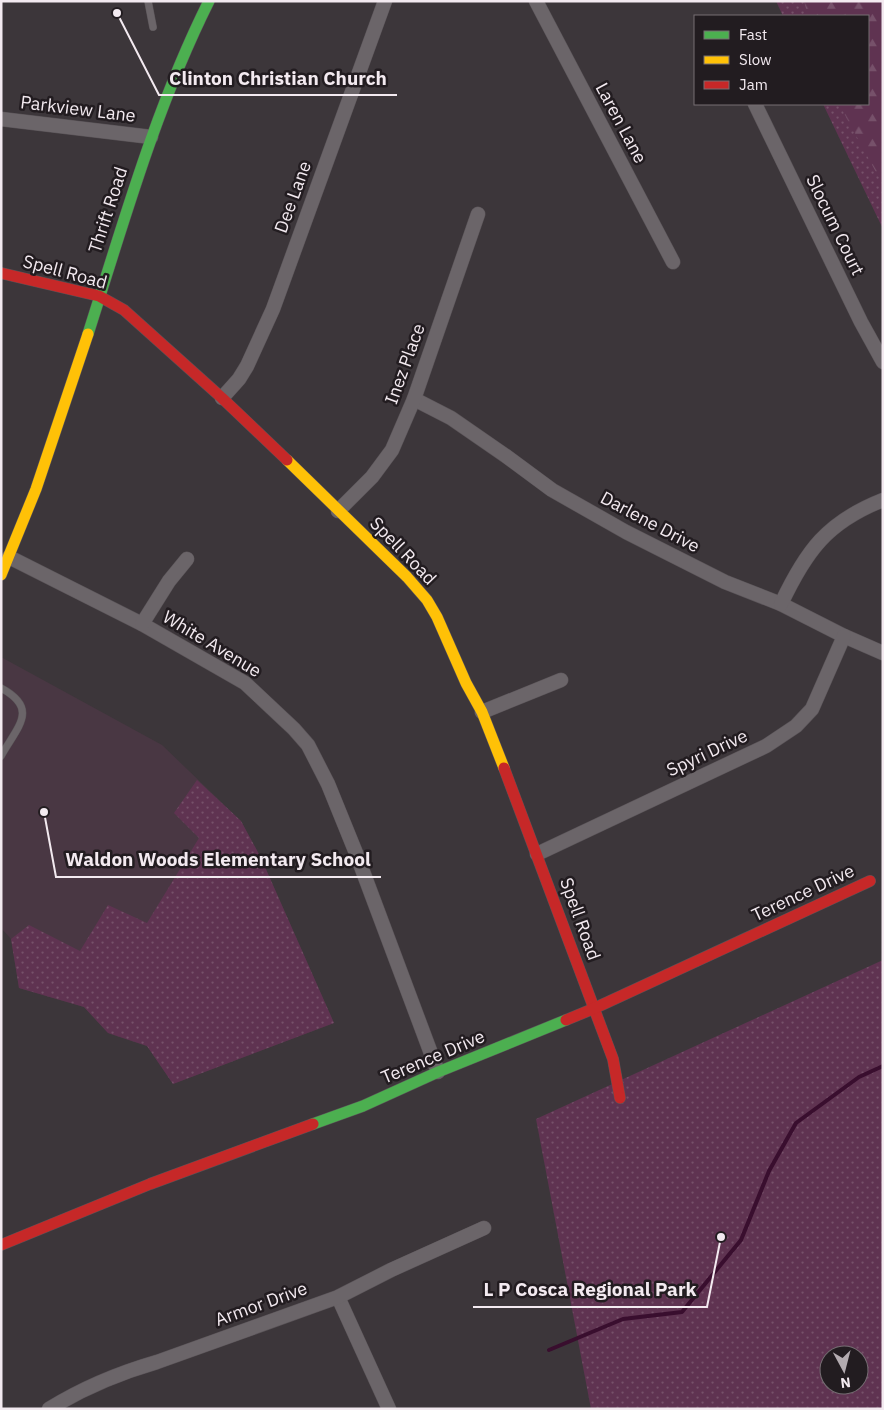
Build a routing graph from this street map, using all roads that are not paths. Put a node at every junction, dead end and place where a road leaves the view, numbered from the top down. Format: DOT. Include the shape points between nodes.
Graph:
graph roads {
  1 [pos="148,1"];
  2 [pos="209,1"];
  3 [pos="385,1"];
  4 [pos="536,1"];
  5 [pos="153,27"];
  6 [pos="756,105"];
  7 [pos="1,119"];
  8 [pos="150,137"];
  9 [pos="478,214"];
  10 [pos="673,262"];
  11 [pos="1,273"];
  12 [pos="99,296"];
  13 [pos="883,362"];
  14 [pos="222,398"];
  15 [pos="414,399"];
  16 [pos="883,500"];
  17 [pos="338,511"];
  18 [pos="9,557"];
  19 [pos="187,559"];
  20 [pos="1,575"];
  21 [pos="781,604"];
  22 [pos="142,624"];
  23 [pos="844,636"];
  24 [pos="883,653"];
  25 [pos="561,680"];
  26 [pos="2,689"];
  27 [pos="482,712"];
  28 [pos="1,756"];
  29 [pos="537,854"];
  30 [pos="870,881"];
  31 [pos="595,1008"];
  32 [pos="438,1072"];
  33 [pos="620,1098"];
  34 [pos="484,1228"];
  35 [pos="2,1241"];
  36 [pos="338,1297"];
  37 [pos="48,1409"];
  38 [pos="389,1409"];
  1 -- 5 [label="lane"];
  2 -- 8 [label="street, Thrift Road"];
  3 -- 14 [label="street, Dee Lane" via="270,317 247,366"];
  4 -- 10 [label="street, Laren Lane"];
  6 -- 13 [label="street, Slocum Court"];
  7 -- 8 [label="street, Parkview Lane"];
  8 -- 12 [label="street, Thrift Road"];
  9 -- 15 [label="street, Inez Place"];
  11 -- 12 [label="street, Spell Road"];
  12 -- 14 [label="street, Spell Road" via="124,310"];
  12 -- 18 [label="street, Thrift Road" via="57,431"];
  14 -- 17 [label="street, Spell Road"];
  15 -- 17 [label="street, Inez Place" via="392,450 362,488"];
  15 -- 21 [label="street, Darlene Drive" via="451,418 552,490 596,515 725,582"];
  16 -- 21 [label="street" via="862,508 826,534 801,565"];
  17 -- 27 [label="street, Spell Road" via="427,600"];
  18 -- 20 [label="street, Thrift Road"];
  18 -- 22 [label="street, White Avenue"];
  19 -- 22 [label="street"];
  21 -- 23 [label="street, Darlene Drive"];
  22 -- 32 [label="street, White Avenue" via="246,683 308,745 356,853"];
  23 -- 24 [label="street, Darlene Drive"];
  23 -- 29 [label="street, Spyri Drive" via="812,709 791,730 758,750"];
  25 -- 27 [label="street"];
  26 -- 28 [label="lane" via="14,696 23,709 22,719"];
  27 -- 29 [label="street, Spell Road"];
  29 -- 31 [label="street, Spell Road"];
  30 -- 31 [label="street, Terence Drive"];
  31 -- 32 [label="street, Terence Drive"];
  31 -- 33 [label="street, Spell Road" via="612,1059"];
  32 -- 35 [label="street, Terence Drive" via="363,1106"];
  34 -- 36 [label="street, Armor Drive"];
  36 -- 37 [label="street, Armor Drive" via="128,1370"];
  36 -- 38 [label="street"];
}
